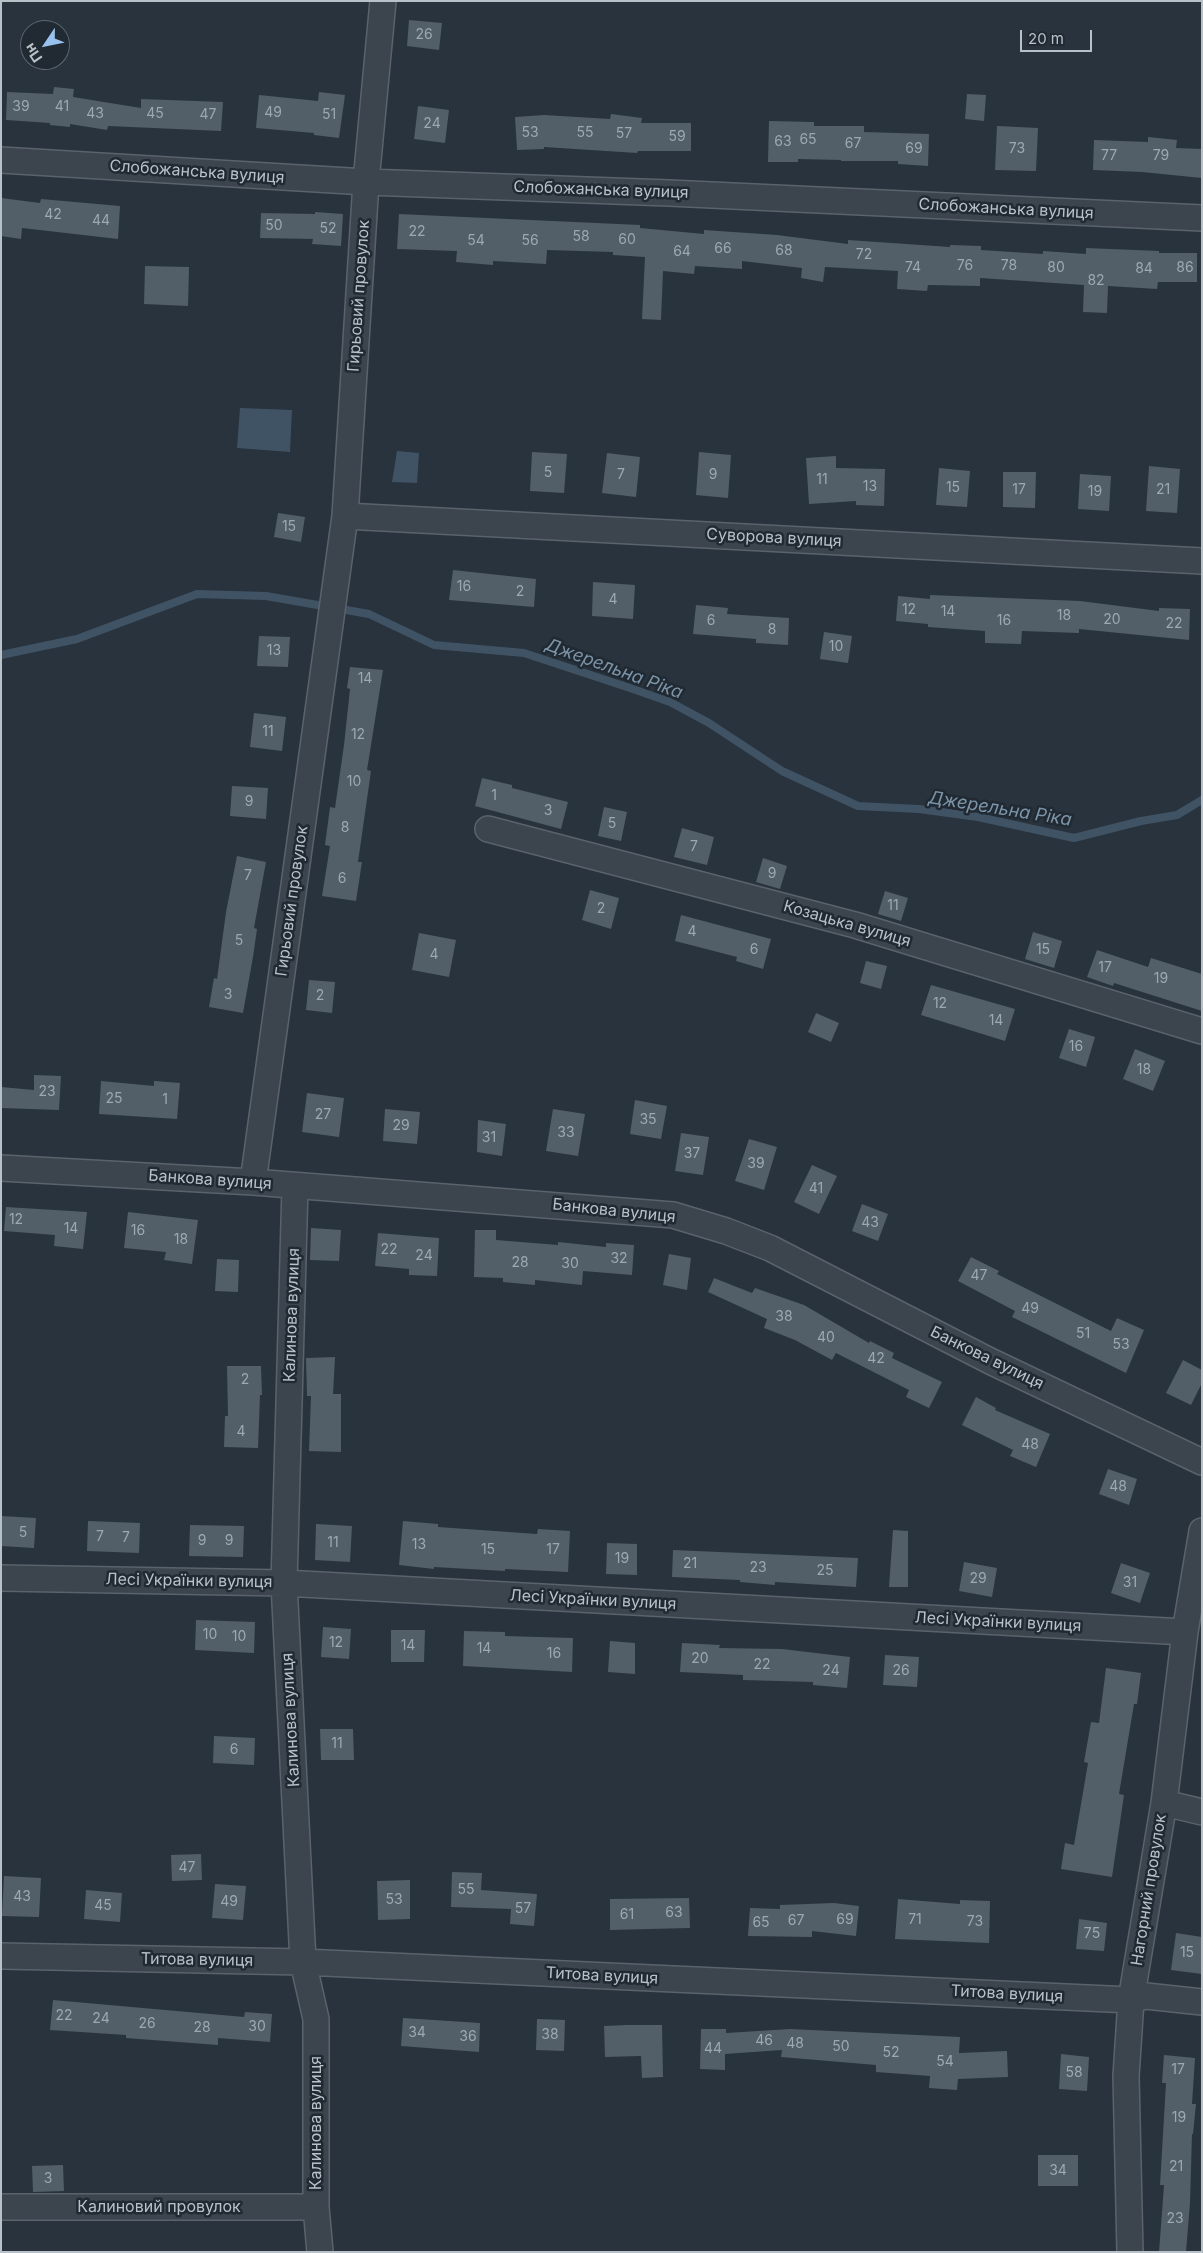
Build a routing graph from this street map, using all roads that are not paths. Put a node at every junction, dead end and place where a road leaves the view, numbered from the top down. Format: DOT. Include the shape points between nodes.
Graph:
graph roads {
  1 [pos="384,1"];
  2 [pos="1,160"];
  3 [pos="366,182"];
  4 [pos="1202,218"];
  5 [pos="345,516"];
  6 [pos="1202,561"];
  7 [pos="488,829"];
  8 [pos="1202,1031"];
  9 [pos="1,1168"];
  10 [pos="253,1182"];
  11 [pos="295,1186"];
  12 [pos="1202,1462"];
  13 [pos="1202,1530"];
  14 [pos="1,1578"];
  15 [pos="284,1583"];
  16 [pos="1185,1632"];
  17 [pos="1164,1803"];
  18 [pos="1202,1812"];
  19 [pos="1,1956"];
  20 [pos="303,1962"];
  21 [pos="1131,2000"];
  22 [pos="1202,2002"];
  23 [pos="1,2207"];
  24 [pos="316,2207"];
  25 [pos="320,2252"];
  26 [pos="1130,2252"];
  1 -- 3 [label="street, Гирьовий провулок"];
  2 -- 3 [label="street, Слобожанська вулиця"];
  3 -- 4 [label="street, Слобожанська вулиця" via="669,192"];
  3 -- 5 [label="street, Гирьовий провулок"];
  5 -- 6 [label="street, Суворова вулиця"];
  5 -- 10 [label="street, Гирьовий провулок"];
  7 -- 8 [label="street, Козацька вулиця" via="855,925"];
  9 -- 10 [label="street, Банкова вулиця"];
  10 -- 11 [label="street, Банкова вулиця"];
  11 -- 12 [label="street, Банкова вулиця" via="652,1213 719,1228 770,1248 990,1361"];
  11 -- 15 [label="street, Калинова вулиця"];
  13 -- 16 [label="street, Нагорний провулок"];
  14 -- 15 [label="street, Лесі Українки вулиця"];
  15 -- 16 [label="street, Лесі Українки вулиця"];
  15 -- 20 [label="street, Калинова вулиця"];
  16 -- 17 [label="street, Нагорний провулок"];
  17 -- 18 [label="street"];
  17 -- 21 [label="street, Нагорний провулок"];
  19 -- 20 [label="street, Титова вулиця"];
  20 -- 21 [label="street, Титова вулиця"];
  20 -- 24 [label="street, Калинова вулиця" via="316,2019"];
  21 -- 22 [label="street, Титова вулиця" via="1146,1996"];
  21 -- 26 [label="street, Нагорний провулок" via="1126,2076"];
  23 -- 24 [label="street, Калиновий провулок"];
  24 -- 25 [label="street, Калинова вулиця"];
}
